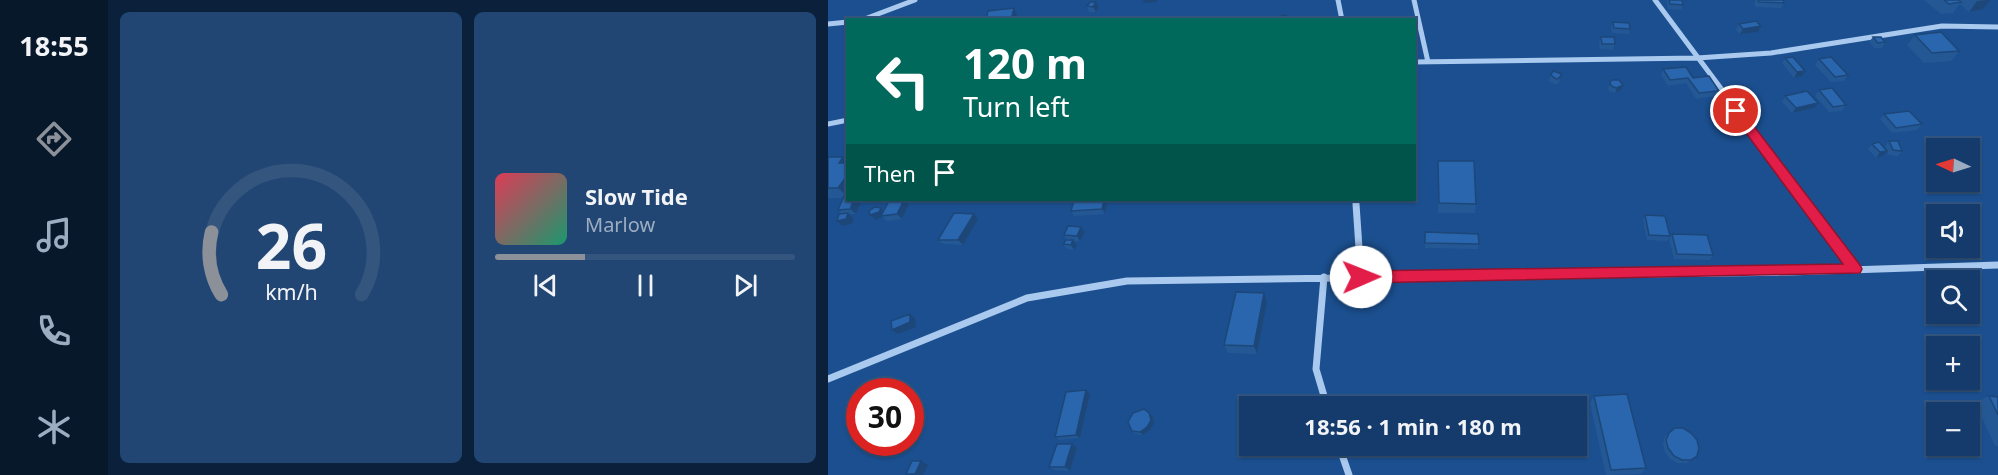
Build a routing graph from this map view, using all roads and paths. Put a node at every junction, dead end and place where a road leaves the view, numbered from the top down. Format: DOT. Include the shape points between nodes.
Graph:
graph roads {
  1 [pos="915,0"];
  2 [pos="1338,0"];
  3 [pos="1414,0"];
  4 [pos="1655,0"];
  5 [pos="867,18"];
  6 [pos="1342,18"];
  7 [pos="846,22"];
  8 [pos="828,24"];
  9 [pos="1998,27"];
  10 [pos="1697,58"];
  11 [pos="1416,62"];
  12 [pos="1428,62"];
  13 [pos="846,120"];
  14 [pos="828,124"];
  15 [pos="1356,201"];
  16 [pos="1998,265"];
  17 [pos="1855,269"];
  18 [pos="1324,277"];
  19 [pos="1361,277"];
  20 [pos="828,379"];
  21 [pos="1324,396"];
  22 [pos="1342,456"];
  23 [pos="1349,475"];
  1 -- 5 [label="street"];
  2 -- 6 [label="street"];
  3 -- 12 [label="street"];
  4 -- 10 [label="street"];
  7 -- 8 [label="street"];
  9 -- 10 [label="street" via="1942,27 1771,53"];
  10 -- 12 [label="street"];
  10 -- 17 [label="street"];
  11 -- 12 [label="street"];
  13 -- 14 [label="street"];
  15 -- 19 [label="street"];
  16 -- 17 [label="street"];
  17 -- 19 [label="street"];
  18 -- 19 [label="street"];
  18 -- 20 [label="street" via="1127,281 1026,298"];
  18 -- 21 [label="street" via="1316,369"];
  22 -- 23 [label="street"];
}
